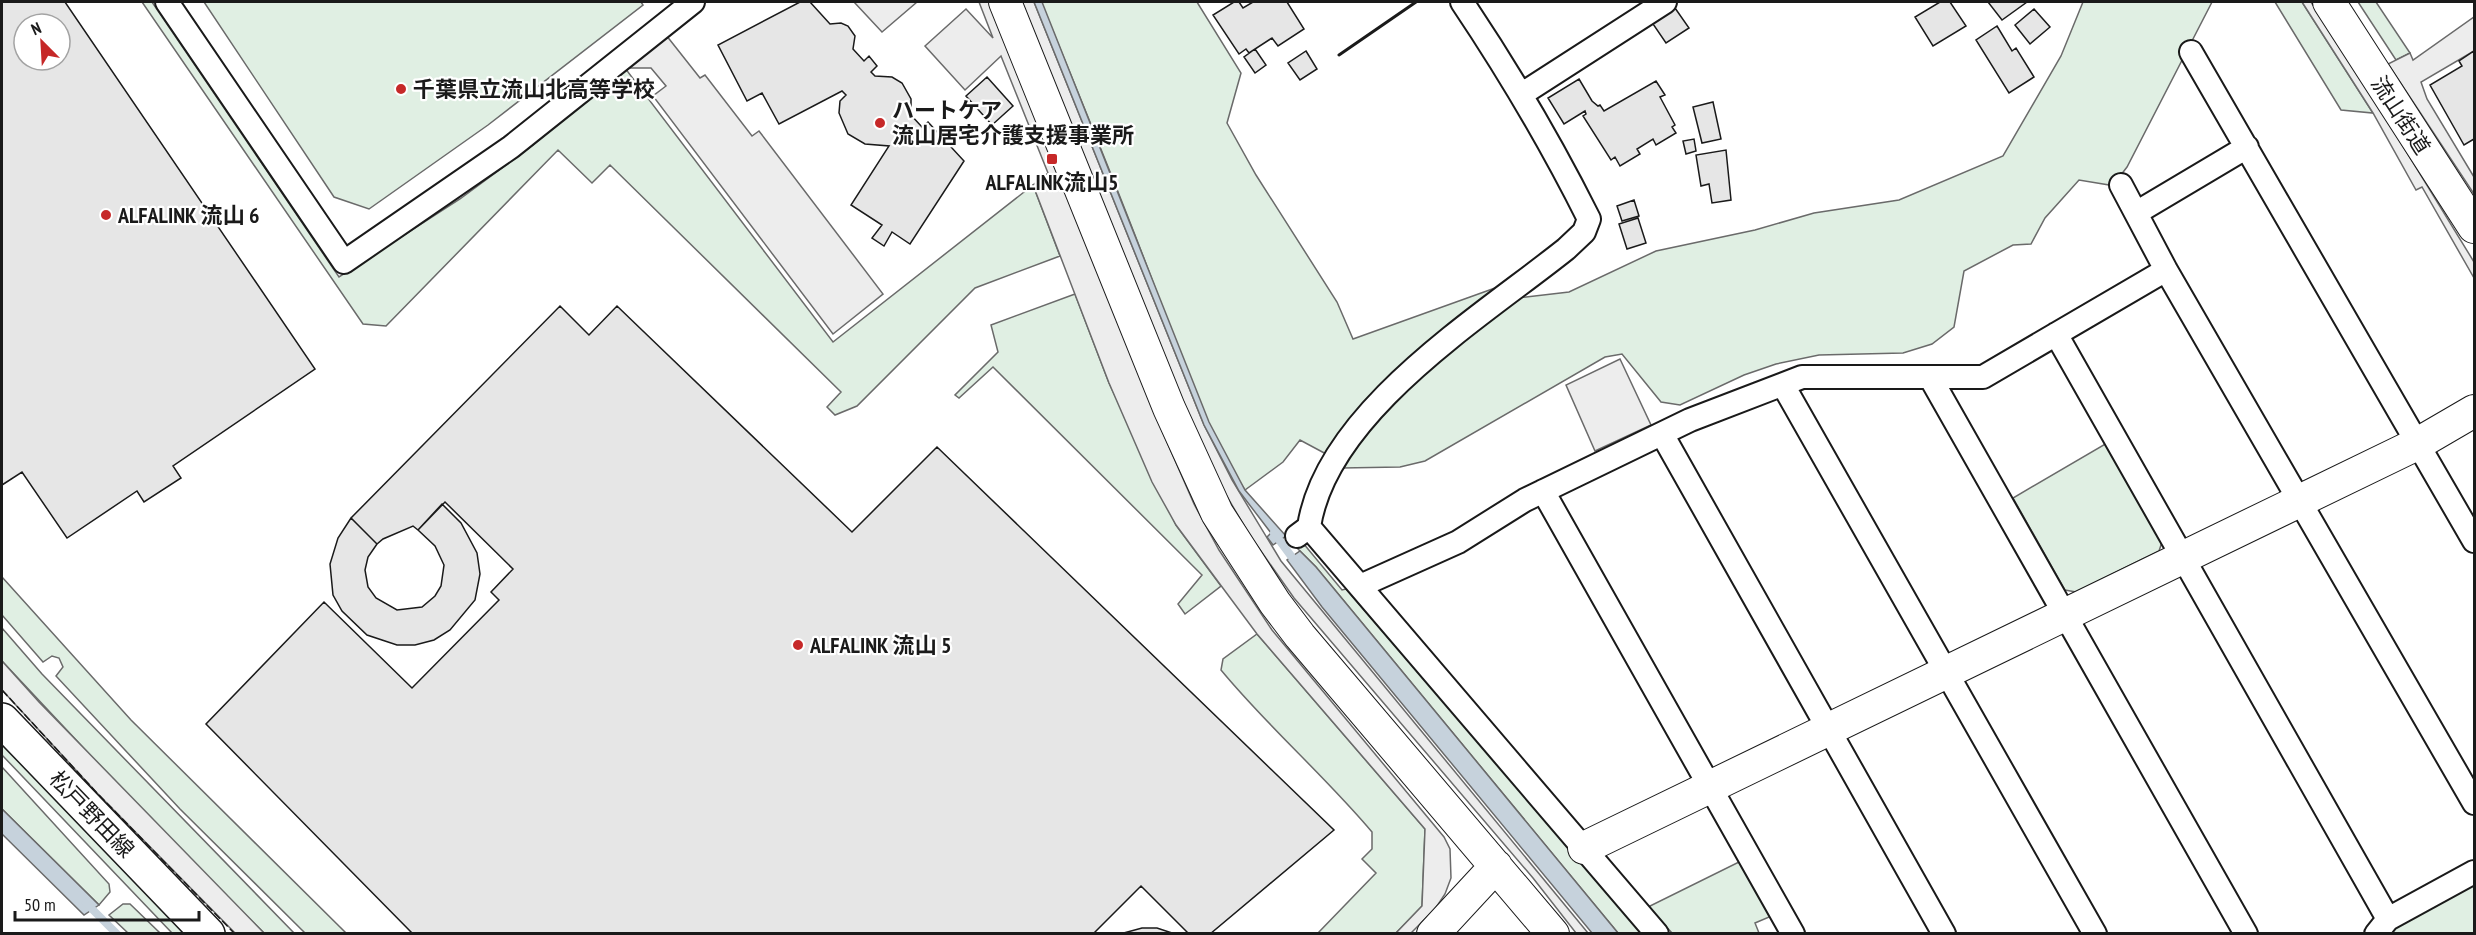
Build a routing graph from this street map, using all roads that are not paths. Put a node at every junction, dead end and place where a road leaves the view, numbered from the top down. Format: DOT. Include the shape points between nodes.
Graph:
graph roads {
  1 [pos="167,2"];
  2 [pos="693,2"];
  3 [pos="1005,2"];
  4 [pos="1462,2"];
  5 [pos="1665,2"];
  6 [pos="2329,2"];
  7 [pos="2191,52"];
  8 [pos="1522,94"];
  9 [pos="2247,147"];
  10 [pos="2121,185"];
  11 [pos="2136,213"];
  12 [pos="2475,227"];
  13 [pos="2166,270"];
  14 [pos="2056,334"];
  15 [pos="1930,377"];
  16 [pos="1784,385"];
  17 [pos="2475,411"];
  18 [pos="1662,434"];
  19 [pos="2419,443"];
  20 [pos="1543,491"];
  21 [pos="2300,500"];
  22 [pos="2475,540"];
  23 [pos="2182,558"];
  24 [pos="1360,586"];
  25 [pos="2065,616"];
  26 [pos="1947,672"];
  27 [pos="2,720"];
  28 [pos="1829,729"];
  29 [pos="1710,786"];
  30 [pos="2475,803"];
  31 [pos="1584,848"];
  32 [pos="1496,866"];
  33 [pos="2475,872"];
  34 [pos="2382,926"];
  35 [pos="208,933"];
  36 [pos="1433,933"];
  37 [pos="1553,933"];
  38 [pos="1658,933"];
  39 [pos="1793,933"];
  40 [pos="1944,933"];
  41 [pos="2095,933"];
  42 [pos="2246,933"];
  1 -- 2 [label="street" via="344,262 512,147"];
  3 -- 32 [label="street" via="1169,408 1229,535 1300,636"];
  4 -- 8 [label="street"];
  5 -- 8 [label="street"];
  6 -- 12 [label="street, 流山街道"];
  7 -- 9 [label="street"];
  8 -- 24 [label="street" via="1589,219 1584,232 1402,378 1368,413 1332,462 1303,532"];
  9 -- 11 [label="street"];
  9 -- 19 [label="street"];
  10 -- 11 [label="street"];
  11 -- 13 [label="street"];
  13 -- 14 [label="street"];
  13 -- 21 [label="street"];
  14 -- 15 [label="street" via="1983,377"];
  14 -- 23 [label="street"];
  15 -- 16 [label="street" via="1802,377"];
  15 -- 25 [label="street"];
  16 -- 18 [label="street"];
  16 -- 26 [label="street"];
  17 -- 19 [label="street"];
  18 -- 20 [label="street"];
  18 -- 28 [label="street"];
  19 -- 21 [label="street"];
  19 -- 22 [label="street"];
  20 -- 24 [label="street" via="1458,542"];
  20 -- 29 [label="street"];
  21 -- 23 [label="street"];
  21 -- 30 [label="street"];
  23 -- 25 [label="street"];
  23 -- 34 [label="street"];
  24 -- 31 [label="street"];
  25 -- 26 [label="street"];
  25 -- 42 [label="street"];
  26 -- 28 [label="street"];
  26 -- 41 [label="street"];
  27 -- 35 [label="main road, 松戸野田線"];
  28 -- 29 [label="street"];
  28 -- 40 [label="street"];
  29 -- 31 [label="street"];
  29 -- 39 [label="street"];
  31 -- 38 [label="street"];
  32 -- 36 [label="street"];
  32 -- 37 [label="street"];
  33 -- 34 [label="street"];
}
